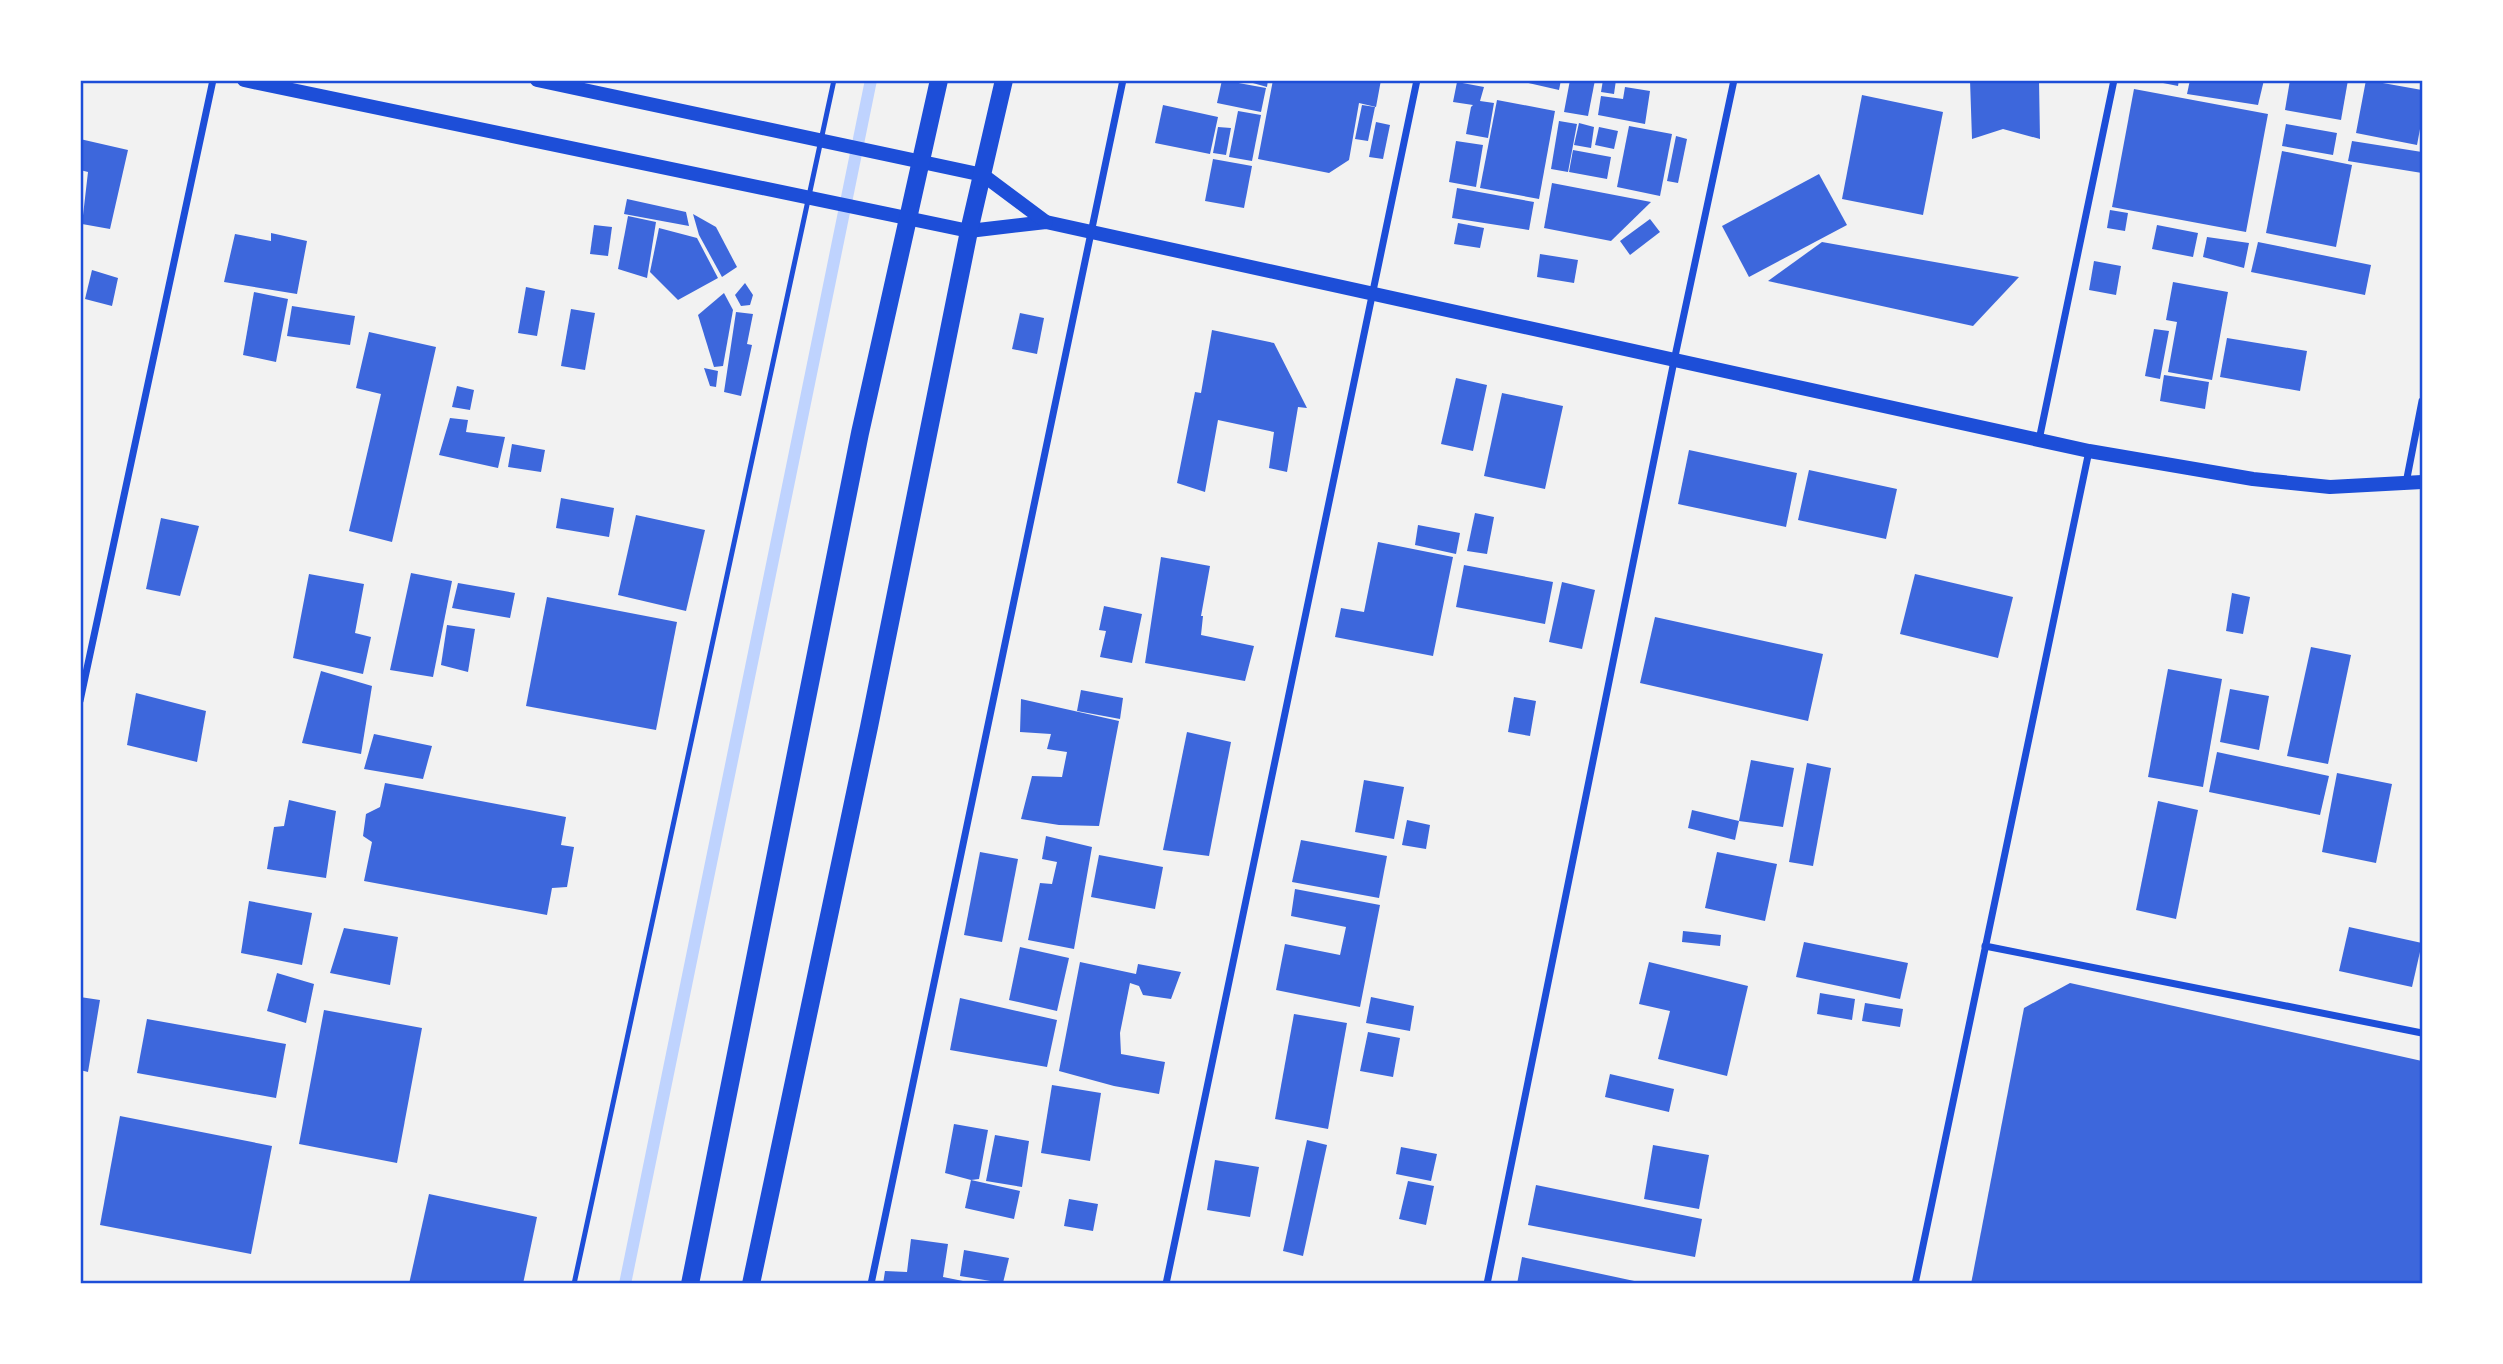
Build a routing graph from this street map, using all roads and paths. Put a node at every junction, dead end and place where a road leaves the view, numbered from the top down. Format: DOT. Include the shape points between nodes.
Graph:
graph roads {
  1 [pos="213,80"];
  2 [pos="244,80"];
  3 [pos="537,80"];
  4 [pos="834,80"];
  5 [pos="939,80"];
  6 [pos="1004,80"];
  7 [pos="1123,80"];
  8 [pos="1416,80"];
  9 [pos="1734,80"];
  10 [pos="2114,80"];
  11 [pos="820,139"];
  12 [pos="921,161"];
  13 [pos="983,175"];
  14 [pos="808,196"];
  15 [pos="908,217"];
  16 [pos="1046,222"];
  17 [pos="969,231"];
  18 [pos="1091,232"];
  19 [pos="1372,293"];
  20 [pos="1674,361"];
  21 [pos="2423,401"];
  22 [pos="2039,440"];
  23 [pos="2089,451"];
  24 [pos="2423,482"];
  25 [pos="2406,483"];
  26 [pos="80,701"];
  27 [pos="1985,946"];
  28 [pos="2423,1033"];
  29 [pos="574,1283"];
  30 [pos="690,1283"];
  31 [pos="751,1283"];
  32 [pos="871,1283"];
  33 [pos="1166,1283"];
  34 [pos="1487,1283"];
  35 [pos="1915,1283"];
  1 -- 26 [label="street"];
  2 -- 14 [label="main road"];
  3 -- 11 [label="main road"];
  4 -- 11 [label="lane"];
  5 -- 12 [label="main road"];
  6 -- 13 [label="main road"];
  7 -- 18 [label="street"];
  8 -- 19 [label="street"];
  9 -- 20 [label="street"];
  10 -- 22 [label="street"];
  11 -- 12 [label="main road"];
  11 -- 14 [label="lane"];
  12 -- 13 [label="main road"];
  12 -- 15 [label="main road"];
  13 -- 16 [label="main road"];
  13 -- 17 [label="main road"];
  14 -- 15 [label="main road"];
  14 -- 29 [label="lane"];
  15 -- 17 [label="main road"];
  15 -- 30 [label="main road" via="860,433"];
  16 -- 17 [label="main road"];
  16 -- 18 [label="main road"];
  17 -- 31 [label="main road"];
  18 -- 19 [label="main road"];
  18 -- 32 [label="street"];
  19 -- 20 [label="main road"];
  19 -- 33 [label="street"];
  20 -- 22 [label="main road"];
  20 -- 34 [label="street"];
  21 -- 25 [label="street"];
  22 -- 23 [label="main road"];
  23 -- 25 [label="main road" via="2279,482 2330,487"];
  23 -- 27 [label="street"];
  24 -- 25 [label="main road"];
  27 -- 28 [label="street"];
  27 -- 35 [label="street"];
}
